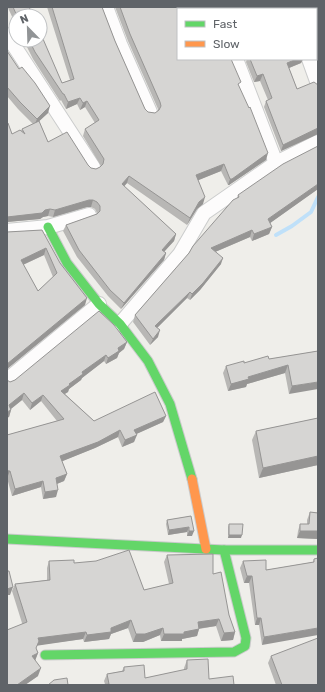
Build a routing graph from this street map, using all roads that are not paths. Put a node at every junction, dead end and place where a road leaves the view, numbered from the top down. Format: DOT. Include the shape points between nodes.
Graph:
graph roads {
  1 [pos="106,7"];
  2 [pos="7,35"];
  3 [pos="236,60"];
  4 [pos="309,60"];
  5 [pos="318,84"];
  6 [pos="150,112"];
  7 [pos="318,142"];
  8 [pos="276,163"];
  9 [pos="93,167"];
  10 [pos="89,215"];
  11 [pos="48,227"];
  12 [pos="7,231"];
  13 [pos="99,304"];
  14 [pos="120,324"];
  15 [pos="7,380"];
  16 [pos="7,539"];
  17 [pos="206,549"];
  18 [pos="224,550"];
  19 [pos="318,550"];
  20 [pos="45,656"];
  1 -- 6 [label="street"];
  2 -- 9 [label="street"];
  3 -- 8 [label="street"];
  4 -- 5 [label="street"];
  7 -- 8 [label="street"];
  8 -- 14 [label="street" via="204,213 180,254"];
  10 -- 11 [label="street"];
  11 -- 12 [label="street"];
  11 -- 13 [label="street" via="67,264"];
  13 -- 14 [label="street"];
  13 -- 15 [label="street"];
  14 -- 17 [label="street" via="148,360 170,404 194,484"];
  16 -- 17 [label="street"];
  17 -- 18 [label="street"];
  18 -- 19 [label="street"];
  18 -- 20 [label="street" via="246,638 245,646 234,652"];
}
